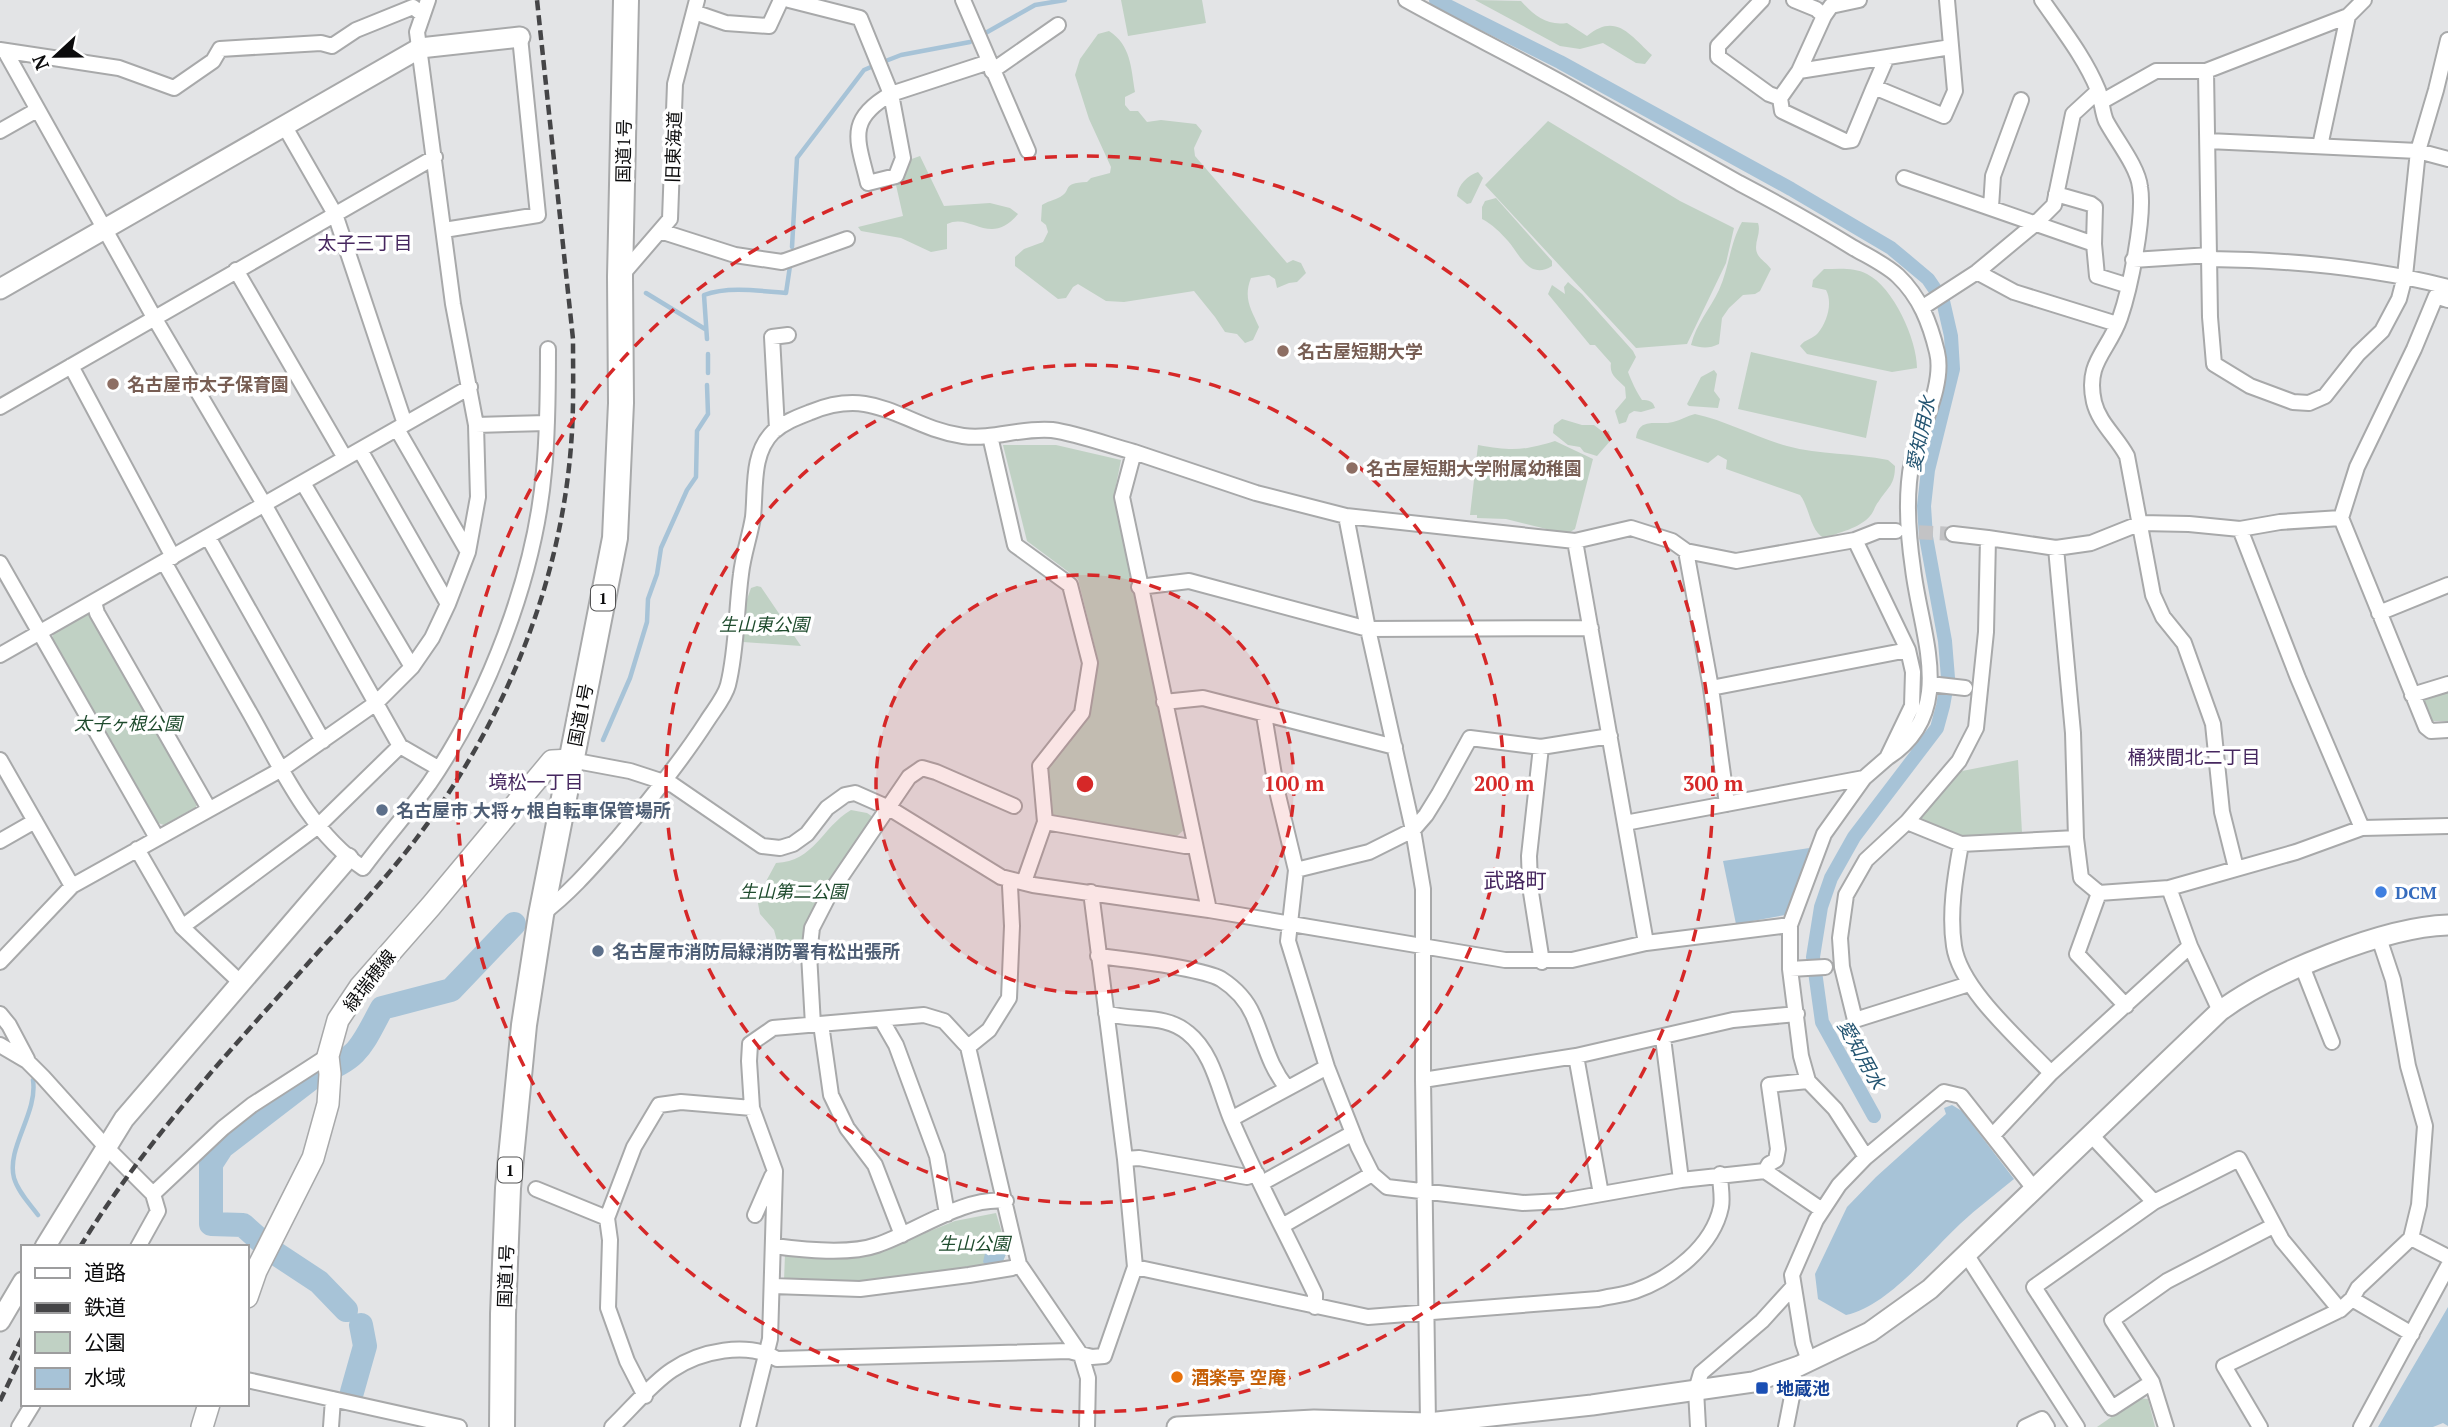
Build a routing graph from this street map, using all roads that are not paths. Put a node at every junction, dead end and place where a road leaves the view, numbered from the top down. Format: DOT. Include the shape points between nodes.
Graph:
graph roads {
  1 [pos="428,0"];
  2 [pos="626,0"];
  3 [pos="781,0"];
  4 [pos="789,0"];
  5 [pos="963,0"];
  6 [pos="1406,0"];
  7 [pos="1762,0"];
  8 [pos="1794,0"];
  9 [pos="1858,0"];
  10 [pos="1947,0"];
  11 [pos="2042,0"];
  12 [pos="2364,0"];
  13 [pos="695,6"];
  14 [pos="422,14"];
  15 [pos="1824,16"];
  16 [pos="2348,16"];
  17 [pos="1058,25"];
  18 [pos="520,37"];
  19 [pos="2447,46"];
  20 [pos="1951,47"];
  21 [pos="420,48"];
  22 [pos="2,50"];
  23 [pos="1887,57"];
  24 [pos="990,66"];
  25 [pos="1799,71"];
  26 [pos="2206,71"];
  27 [pos="1874,87"];
  28 [pos="891,94"];
  29 [pos="2100,96"];
  30 [pos="1780,98"];
  31 [pos="2021,100"];
  32 [pos="37,110"];
  33 [pos="285,127"];
  34 [pos="0,131"];
  35 [pos="2208,141"];
  36 [pos="2320,146"];
  37 [pos="1028,151"];
  38 [pos="2418,151"];
  39 [pos="435,157"];
  40 [pos="2448,159"];
  41 [pos="1904,178"];
  42 [pos="2056,194"];
  43 [pos="1990,207"];
  44 [pos="335,214"];
  45 [pos="2036,223"];
  46 [pos="105,230"];
  47 [pos="444,230"];
  48 [pos="660,231"];
  49 [pos="847,239"];
  50 [pos="2094,244"];
  51 [pos="2210,257"];
  52 [pos="2133,260"];
  53 [pos="236,270"];
  54 [pos="1977,272"];
  55 [pos="2405,276"];
  56 [pos="620,277"];
  57 [pos="2129,286"];
  58 [pos="2448,287"];
  59 [pos="0,289"];
  60 [pos="2448,300"];
  61 [pos="1927,303"];
  62 [pos="155,318"];
  63 [pos="2117,324"];
  64 [pos="788,334"];
  65 [pos="548,349"];
  66 [pos="71,366"];
  67 [pos="470,387"];
  68 [pos="0,407"];
  69 [pos="547,423"];
  70 [pos="476,425"];
  71 [pos="401,426"];
  72 [pos="777,429"];
  73 [pos="990,436"];
  74 [pos="360,450"];
  75 [pos="1134,452"];
  76 [pos="345,458"];
  77 [pos="303,483"];
  78 [pos="264,504"];
  79 [pos="1346,516"];
  80 [pos="2341,518"];
  81 [pos="2141,523"];
  82 [pos="2240,529"];
  83 [pos="1896,531"];
  84 [pos="1953,534"];
  85 [pos="208,537"];
  86 [pos="1988,538"];
  87 [pos="1855,540"];
  88 [pos="1575,541"];
  89 [pos="2056,548"];
  90 [pos="1686,551"];
  91 [pos="468,552"];
  92 [pos="169,560"];
  93 [pos="0,563"];
  94 [pos="2448,585"];
  95 [pos="1139,587"];
  96 [pos="94,602"];
  97 [pos="448,604"];
  98 [pos="2379,613"];
  99 [pos="1591,628"];
  100 [pos="1368,629"];
  101 [pos="40,633"];
  102 [pos="1908,650"];
  103 [pos="0,655"];
  104 [pos="412,667"];
  105 [pos="2448,684"];
  106 [pos="1934,685"];
  107 [pos="1711,688"];
  108 [pos="1965,688"];
  109 [pos="2412,695"];
  110 [pos="1164,702"];
  111 [pos="376,703"];
  112 [pos="1264,715"];
  113 [pos="2448,730"];
  114 [pos="1610,736"];
  115 [pos="323,740"];
  116 [pos="400,746"];
  117 [pos="1395,747"];
  118 [pos="1541,747"];
  119 [pos="1887,758"];
  120 [pos="0,760"];
  121 [pos="571,760"];
  122 [pos="438,768"];
  123 [pos="282,769"];
  124 [pos="1864,778"];
  125 [pos="664,781"];
  126 [pos="1727,804"];
  127 [pos="1014,806"];
  128 [pos="890,808"];
  129 [pos="209,809"];
  130 [pos="35,821"];
  131 [pos="1045,822"];
  132 [pos="1907,822"];
  133 [pos="1625,823"];
  134 [pos="2448,826"];
  135 [pos="317,827"];
  136 [pos="2361,828"];
  137 [pos="1413,830"];
  138 [pos="157,838"];
  139 [pos="2076,838"];
  140 [pos="0,841"];
  141 [pos="1961,844"];
  142 [pos="1195,845"];
  143 [pos="137,849"];
  144 [pos="348,858"];
  145 [pos="2236,867"];
  146 [pos="1296,870"];
  147 [pos="1019,881"];
  148 [pos="72,886"];
  149 [pos="2169,888"];
  150 [pos="1091,892"];
  151 [pos="2099,893"];
  152 [pos="1209,910"];
  153 [pos="541,915"];
  154 [pos="1288,925"];
  155 [pos="1790,925"];
  156 [pos="2448,925"];
  157 [pos="182,927"];
  158 [pos="2379,938"];
  159 [pos="1646,943"];
  160 [pos="2190,946"];
  161 [pos="1423,948"];
  162 [pos="1098,956"];
  163 [pos="0,962"];
  164 [pos="1542,962"];
  165 [pos="2302,966"];
  166 [pos="1825,967"];
  167 [pos="1790,969"];
  168 [pos="241,983"];
  169 [pos="1969,984"];
  170 [pos="2126,1006"];
  171 [pos="2220,1011"];
  172 [pos="1106,1013"];
  173 [pos="0,1014"];
  174 [pos="1797,1014"];
  175 [pos="881,1019"];
  176 [pos="817,1025"];
  177 [pos="1663,1038"];
  178 [pos="2332,1042"];
  179 [pos="0,1045"];
  180 [pos="968,1046"];
  181 [pos="1576,1056"];
  182 [pos="27,1061"];
  183 [pos="329,1065"];
  184 [pos="1327,1067"];
  185 [pos="2051,1073"];
  186 [pos="1423,1080"];
  187 [pos="1808,1081"];
  188 [pos="1287,1088"];
  189 [pos="752,1108"];
  190 [pos="1231,1119"];
  191 [pos="1353,1133"];
  192 [pos="1993,1135"];
  193 [pos="2092,1136"];
  194 [pos="106,1147"];
  195 [pos="1866,1157"];
  196 [pos="1125,1158"];
  197 [pos="775,1171"];
  198 [pos="1765,1171"];
  199 [pos="1372,1174"];
  200 [pos="1720,1174"];
  201 [pos="1259,1178"];
  202 [pos="1681,1180"];
  203 [pos="536,1189"];
  204 [pos="2035,1190"];
  205 [pos="1424,1192"];
  206 [pos="153,1194"];
  207 [pos="1601,1194"];
  208 [pos="1006,1201"];
  209 [pos="2154,1202"];
  210 [pos="1822,1210"];
  211 [pos="947,1214"];
  212 [pos="755,1215"];
  213 [pos="607,1218"];
  214 [pos="1282,1226"];
  215 [pos="2273,1226"];
  216 [pos="902,1235"];
  217 [pos="2411,1238"];
  218 [pos="46,1245"];
  219 [pos="139,1245"];
  220 [pos="774,1246"];
  221 [pos="1966,1254"];
  222 [pos="2448,1256"];
  223 [pos="1019,1264"];
  224 [pos="2448,1266"];
  225 [pos="1135,1267"];
  226 [pos="21,1286"];
  227 [pos="773,1286"];
  228 [pos="1793,1288"];
  229 [pos="248,1294"];
  230 [pos="2352,1299"];
  231 [pos="1315,1307"];
  232 [pos="2340,1310"];
  233 [pos="1425,1311"];
  234 [pos="0,1321"];
  235 [pos="2412,1334"];
  236 [pos="767,1353"];
  237 [pos="1081,1355"];
  238 [pos="1800,1365"];
  239 [pos="248,1380"];
  240 [pos="2152,1382"];
  241 [pos="1696,1390"];
  242 [pos="645,1396"];
  243 [pos="333,1399"];
  244 [pos="32,1406"];
  245 [pos="208,1406"];
  246 [pos="413,1422"];
  247 [pos="1426,1425"];
  248 [pos="19,1427"];
  249 [pos="202,1427"];
  250 [pos="331,1427"];
  251 [pos="459,1427"];
  252 [pos="502,1427"];
  253 [pos="612,1427"];
  254 [pos="748,1427"];
  255 [pos="1087,1427"];
  256 [pos="1177,1427"];
  257 [pos="1698,1427"];
  258 [pos="1786,1427"];
  259 [pos="2025,1427"];
  260 [pos="2047,1427"];
  261 [pos="2077,1427"];
  262 [pos="2166,1427"];
  263 [pos="2260,1427"];
  264 [pos="2361,1427"];
  1 -- 14 [label="street"];
  2 -- 56 [label="highway, 国道1号 / 1"];
  3 -- 13 [label="street" via="769,26 726,23"];
  4 -- 28 [label="street" via="860,18"];
  5 -- 24 [label="street"];
  6 -- 61 [label="street" via="1807,220 1895,274"];
  7 -- 30 [label="street" via="1718,46 1718,57"];
  8 -- 15 [label="street"];
  9 -- 15 [label="street" via="1831,6"];
  10 -- 20 [label="street"];
  11 -- 29 [label="street" via="2073,44"];
  12 -- 16 [label="street"];
  13 -- 48 [label="street, 旧東海道" via="675,84 670,219"];
  14 -- 21 [label="street" via="417,32"];
  14 -- 22 [label="street" via="413,7 356,30 332,46 220,49 213,61 174,88 119,68"];
  15 -- 25 [label="street"];
  16 -- 26 [label="street"];
  16 -- 36 [label="street"];
  17 -- 24 [label="street"];
  18 -- 21 [label="street"];
  18 -- 47 [label="street" via="538,215"];
  19 -- 38 [label="street"];
  20 -- 23 [label="street"];
  20 -- 27 [label="street" via="1955,91 1944,116"];
  21 -- 33 [label="street"];
  21 -- 39 [label="street"];
  22 -- 32 [label="street"];
  23 -- 25 [label="street"];
  23 -- 27 [label="street"];
  24 -- 28 [label="street"];
  24 -- 37 [label="street"];
  25 -- 30 [label="street"];
  26 -- 29 [label="street" via="2155,72"];
  26 -- 35 [label="street"];
  27 -- 30 [label="street" via="1852,140 1845,141 1782,111"];
  28 -- 28 [label="street" via="858,125 868,183 896,176 903,158"];
  29 -- 42 [label="street" via="2073,114"];
  29 -- 52 [label="street" via="2104,117 2140,185"];
  31 -- 43 [label="street" via="1993,176"];
  32 -- 34 [label="street"];
  32 -- 46 [label="street"];
  33 -- 44 [label="street"];
  33 -- 46 [label="street"];
  35 -- 36 [label="street"];
  35 -- 51 [label="street"];
  36 -- 38 [label="street"];
  38 -- 40 [label="street"];
  38 -- 55 [label="street"];
  39 -- 44 [label="street"];
  39 -- 47 [label="street"];
  41 -- 43 [label="street"];
  42 -- 45 [label="street" via="2054,205"];
  42 -- 50 [label="street" via="2095,207"];
  43 -- 45 [label="street"];
  44 -- 53 [label="street"];
  44 -- 71 [label="street"];
  45 -- 50 [label="street"];
  45 -- 54 [label="street"];
  46 -- 59 [label="street"];
  46 -- 62 [label="street"];
  47 -- 67 [label="street"];
  48 -- 49 [label="street" via="735,255 782,262"];
  48 -- 56 [label="street, 旧東海道"];
  50 -- 57 [label="street" via="2097,276"];
  51 -- 52 [label="street"];
  51 -- 55 [label="street"];
  51 -- 55 [label="street" via="2214,364 2250,387 2293,402 2309,403 2325,396 2382,331"];
  52 -- 57 [label="street"];
  53 -- 62 [label="street"];
  53 -- 76 [label="street"];
  54 -- 61 [label="street"];
  54 -- 63 [label="street" via="2014,292"];
  55 -- 58 [label="street"];
  56 -- 121 [label="highway, 国道1号 / 1" via="615,538"];
  57 -- 63 [label="street"];
  60 -- 80 [label="street" via="2436,296 2357,467"];
  61 -- 106 [label="street" via="1938,354 1935,394 1913,460 1908,498 1914,584"];
  62 -- 66 [label="street"];
  62 -- 78 [label="street"];
  63 -- 81 [label="street" via="2091,376 2094,404 2127,456"];
  64 -- 72 [label="street" via="772,337"];
  65 -- 69 [label="street"];
  66 -- 68 [label="street"];
  66 -- 92 [label="street"];
  67 -- 70 [label="street"];
  67 -- 71 [label="street"];
  69 -- 70 [label="street"];
  69 -- 122 [label="street" via="534,535 518,595 480,695"];
  70 -- 91 [label="street" via="478,497"];
  71 -- 74 [label="street"];
  71 -- 91 [label="street"];
  72 -- 73 [label="street" via="816,410 863,403 932,428 964,436"];
  72 -- 125 [label="street" via="756,465 728,688"];
  73 -- 75 [label="street" via="1052,430"];
  73 -- 131 [label="street" via="1015,545 1070,585 1090,663 1082,713 1040,766"];
  74 -- 76 [label="street"];
  74 -- 97 [label="street"];
  75 -- 79 [label="street" via="1256,493"];
  75 -- 95 [label="street" via="1122,497"];
  76 -- 77 [label="street"];
  77 -- 78 [label="street"];
  77 -- 104 [label="street"];
  78 -- 85 [label="street"];
  78 -- 111 [label="street"];
  79 -- 88 [label="street"];
  79 -- 100 [label="street"];
  80 -- 82 [label="street"];
  80 -- 98 [label="street"];
  81 -- 82 [label="street"];
  81 -- 89 [label="street" via="2091,543"];
  81 -- 145 [label="street" via="2153,595 2163,617 2185,643 2213,724 2222,812"];
  82 -- 136 [label="street"];
  83 -- 87 [label="street" via="1878,531"];
  84 -- 86 [label="street"];
  85 -- 92 [label="street"];
  85 -- 115 [label="street"];
  86 -- 89 [label="street"];
  86 -- 132 [label="street" via="1986,632 1976,728 1959,761"];
  87 -- 90 [label="street" via="1736,561"];
  87 -- 102 [label="street"];
  88 -- 90 [label="street" via="1631,528 1672,541"];
  88 -- 99 [label="street"];
  89 -- 139 [label="street" via="2073,733"];
  90 -- 107 [label="street"];
  91 -- 97 [label="street"];
  92 -- 96 [label="street"];
  92 -- 123 [label="street"];
  93 -- 101 [label="street"];
  94 -- 98 [label="street"];
  95 -- 100 [label="street" via="1189,581"];
  95 -- 110 [label="street"];
  96 -- 101 [label="street"];
  96 -- 129 [label="street"];
  97 -- 104 [label="street"];
  98 -- 109 [label="street"];
  99 -- 100 [label="street"];
  99 -- 114 [label="street"];
  100 -- 117 [label="street"];
  101 -- 103 [label="street"];
  101 -- 138 [label="street"];
  102 -- 107 [label="street"];
  102 -- 119 [label="street" via="1912,706"];
  104 -- 111 [label="street"];
  105 -- 109 [label="street"];
  106 -- 108 [label="street"];
  106 -- 119 [label="street" via="1913,736"];
  107 -- 126 [label="street"];
  109 -- 113 [label="street" via="2426,727"];
  110 -- 112 [label="street" via="1203,698"];
  110 -- 142 [label="street"];
  111 -- 115 [label="street"];
  111 -- 116 [label="street"];
  112 -- 117 [label="street"];
  112 -- 146 [label="street"];
  114 -- 118 [label="street"];
  114 -- 133 [label="street"];
  115 -- 123 [label="street"];
  116 -- 122 [label="street"];
  116 -- 135 [label="street"];
  117 -- 137 [label="street"];
  118 -- 137 [label="street" via="1470,738"];
  118 -- 164 [label="street" via="1529,856"];
  119 -- 124 [label="street"];
  120 -- 130 [label="street"];
  121 -- 125 [label="street"];
  121 -- 153 [label="highway, 国道1号 / 1"];
  121 -- 183 [label="main road, 緑瑞穂線" via="552,761 360,987 338,1020"];
  122 -- 144 [label="street" via="363,868"];
  123 -- 129 [label="street"];
  123 -- 135 [label="street"];
  124 -- 126 [label="street"];
  124 -- 155 [label="street" via="1824,834"];
  125 -- 128 [label="street" via="762,846 793,844 845,795 855,793"];
  125 -- 153 [label="street" via="578,884"];
  126 -- 133 [label="street"];
  127 -- 128 [label="street" via="922,768 909,777"];
  128 -- 147 [label="street" via="1001,877"];
  128 -- 176 [label="street" via="830,893 812,928 809,954"];
  129 -- 138 [label="street"];
  130 -- 140 [label="street"];
  130 -- 148 [label="street"];
  131 -- 142 [label="street"];
  131 -- 147 [label="street"];
  132 -- 141 [label="street"];
  132 -- 169 [label="street" via="1866,860 1846,895 1840,938 1842,967 1855,1020"];
  133 -- 159 [label="street"];
  134 -- 136 [label="street"];
  135 -- 144 [label="street"];
  135 -- 157 [label="street"];
  136 -- 145 [label="street"];
  137 -- 146 [label="street" via="1369,852"];
  137 -- 161 [label="street" via="1423,889"];
  138 -- 143 [label="street"];
  139 -- 141 [label="street"];
  139 -- 151 [label="street" via="2081,878"];
  141 -- 169 [label="street" via="1952,920 1954,949"];
  142 -- 152 [label="street"];
  143 -- 148 [label="street"];
  143 -- 157 [label="street"];
  144 -- 168 [label="street"];
  145 -- 149 [label="street"];
  146 -- 154 [label="street"];
  147 -- 150 [label="street"];
  147 -- 180 [label="street" via="1010,886 1009,998 989,1030"];
  148 -- 163 [label="street"];
  149 -- 151 [label="street"];
  149 -- 160 [label="street"];
  150 -- 152 [label="street"];
  150 -- 162 [label="street"];
  151 -- 170 [label="street" via="2077,954"];
  152 -- 154 [label="street"];
  153 -- 252 [label="highway, 国道1号 / 1" via="524,1025 508,1188"];
  154 -- 161 [label="street"];
  154 -- 184 [label="street" via="1288,942"];
  155 -- 159 [label="street"];
  155 -- 167 [label="street"];
  156 -- 158 [label="street"];
  157 -- 168 [label="street"];
  158 -- 165 [label="street"];
  158 -- 217 [label="street" via="2393,980 2408,1066 2425,1126 2419,1205"];
  159 -- 164 [label="street"];
  160 -- 170 [label="street"];
  160 -- 171 [label="street"];
  161 -- 164 [label="street"];
  161 -- 186 [label="street"];
  162 -- 172 [label="street"];
  162 -- 188 [label="street" via="1195,971 1225,982 1243,997 1253,1014 1274,1072"];
  165 -- 171 [label="street" via="2243,994"];
  165 -- 178 [label="street"];
  166 -- 167 [label="street"];
  167 -- 174 [label="street"];
  168 -- 194 [label="street" via="124,1119"];
  169 -- 185 [label="street"];
  170 -- 185 [label="street"];
  171 -- 193 [label="street"];
  172 -- 190 [label="street" via="1165,1020 1187,1031 1208,1059"];
  172 -- 196 [label="street"];
  173 -- 182 [label="street"];
  174 -- 177 [label="street" via="1733,1020"];
  174 -- 187 [label="street"];
  175 -- 176 [label="street"];
  175 -- 180 [label="street" via="933,1017 944,1021"];
  175 -- 211 [label="street" via="896,1045 937,1156"];
  176 -- 189 [label="street" via="774,1028 750,1044"];
  176 -- 216 [label="street" via="831,1095 847,1128 875,1164"];
  177 -- 181 [label="street"];
  177 -- 202 [label="street"];
  179 -- 182 [label="street"];
  180 -- 208 [label="street"];
  181 -- 186 [label="street"];
  181 -- 207 [label="street"];
  182 -- 194 [label="street"];
  183 -- 206 [label="street" via="233,1120"];
  183 -- 229 [label="main road, 緑瑞穂線" via="328,1104 313,1158"];
  184 -- 188 [label="street"];
  184 -- 191 [label="street"];
  185 -- 192 [label="street"];
  186 -- 205 [label="street"];
  187 -- 195 [label="street" via="1835,1109"];
  187 -- 198 [label="street" via="1769,1085 1778,1149 1776,1160"];
  188 -- 190 [label="street"];
  189 -- 197 [label="street"];
  189 -- 213 [label="street" via="681,1102 659,1105 634,1147"];
  190 -- 201 [label="street"];
  191 -- 199 [label="street"];
  191 -- 201 [label="street"];
  192 -- 195 [label="street" via="1961,1096 1944,1092"];
  192 -- 204 [label="street"];
  193 -- 204 [label="street"];
  193 -- 209 [label="street"];
  194 -- 206 [label="street"];
  194 -- 218 [label="street"];
  195 -- 210 [label="street"];
  196 -- 201 [label="street"];
  196 -- 225 [label="street"];
  197 -- 212 [label="street"];
  197 -- 220 [label="street"];
  198 -- 200 [label="street"];
  198 -- 210 [label="street"];
  199 -- 205 [label="street" via="1387,1187"];
  199 -- 214 [label="street"];
  200 -- 202 [label="street"];
  200 -- 233 [label="street" via="1721,1206 1710,1236 1668,1275 1635,1292 1598,1299"];
  201 -- 214 [label="street"];
  202 -- 207 [label="street"];
  203 -- 213 [label="street"];
  204 -- 221 [label="street"];
  205 -- 207 [label="street" via="1523,1203"];
  205 -- 233 [label="street"];
  206 -- 219 [label="street" via="158,1212"];
  208 -- 211 [label="street"];
  208 -- 223 [label="street"];
  209 -- 215 [label="street" via="2239,1159"];
  209 -- 240 [label="street" via="2034,1287 2112,1408"];
  210 -- 228 [label="street" via="1792,1275"];
  211 -- 216 [label="street"];
  213 -- 242 [label="street" via="608,1308"];
  214 -- 231 [label="street" via="1315,1294"];
  215 -- 232 [label="street"];
  215 -- 240 [label="street" via="2167,1280 2112,1320"];
  216 -- 220 [label="street" via="855,1251"];
  217 -- 222 [label="street"];
  217 -- 230 [label="street"];
  220 -- 227 [label="street"];
  221 -- 238 [label="street" via="1930,1289 1870,1332"];
  221 -- 261 [label="street"];
  223 -- 227 [label="street" via="860,1289"];
  223 -- 237 [label="street"];
  224 -- 235 [label="street"];
  225 -- 231 [label="street"];
  225 -- 237 [label="street" via="1104,1356"];
  226 -- 234 [label="street"];
  227 -- 236 [label="street"];
  228 -- 238 [label="street" via="1803,1343"];
  228 -- 241 [label="street" via="1701,1373"];
  230 -- 232 [label="street"];
  230 -- 235 [label="street"];
  231 -- 233 [label="street" via="1368,1317"];
  232 -- 263 [label="street" via="2224,1366"];
  233 -- 247 [label="street"];
  235 -- 264 [label="street"];
  236 -- 237 [label="street" via="777,1359 1069,1351"];
  236 -- 242 [label="street" via="741,1349 702,1356 672,1370"];
  236 -- 254 [label="street"];
  237 -- 255 [label="street" via="1088,1378"];
  238 -- 241 [label="street" via="1753,1382"];
  238 -- 258 [label="street"];
  239 -- 243 [label="street"];
  240 -- 262 [label="street"];
  241 -- 247 [label="street"];
  241 -- 257 [label="street"];
  242 -- 253 [label="street"];
  243 -- 246 [label="street"];
  243 -- 250 [label="street"];
  244 -- 248 [label="street"];
  245 -- 249 [label="main road"];
  246 -- 251 [label="street"];
  247 -- 256 [label="street" via="1314,1420"];
  259 -- 260 [label="street" via="2042,1419"];
}
